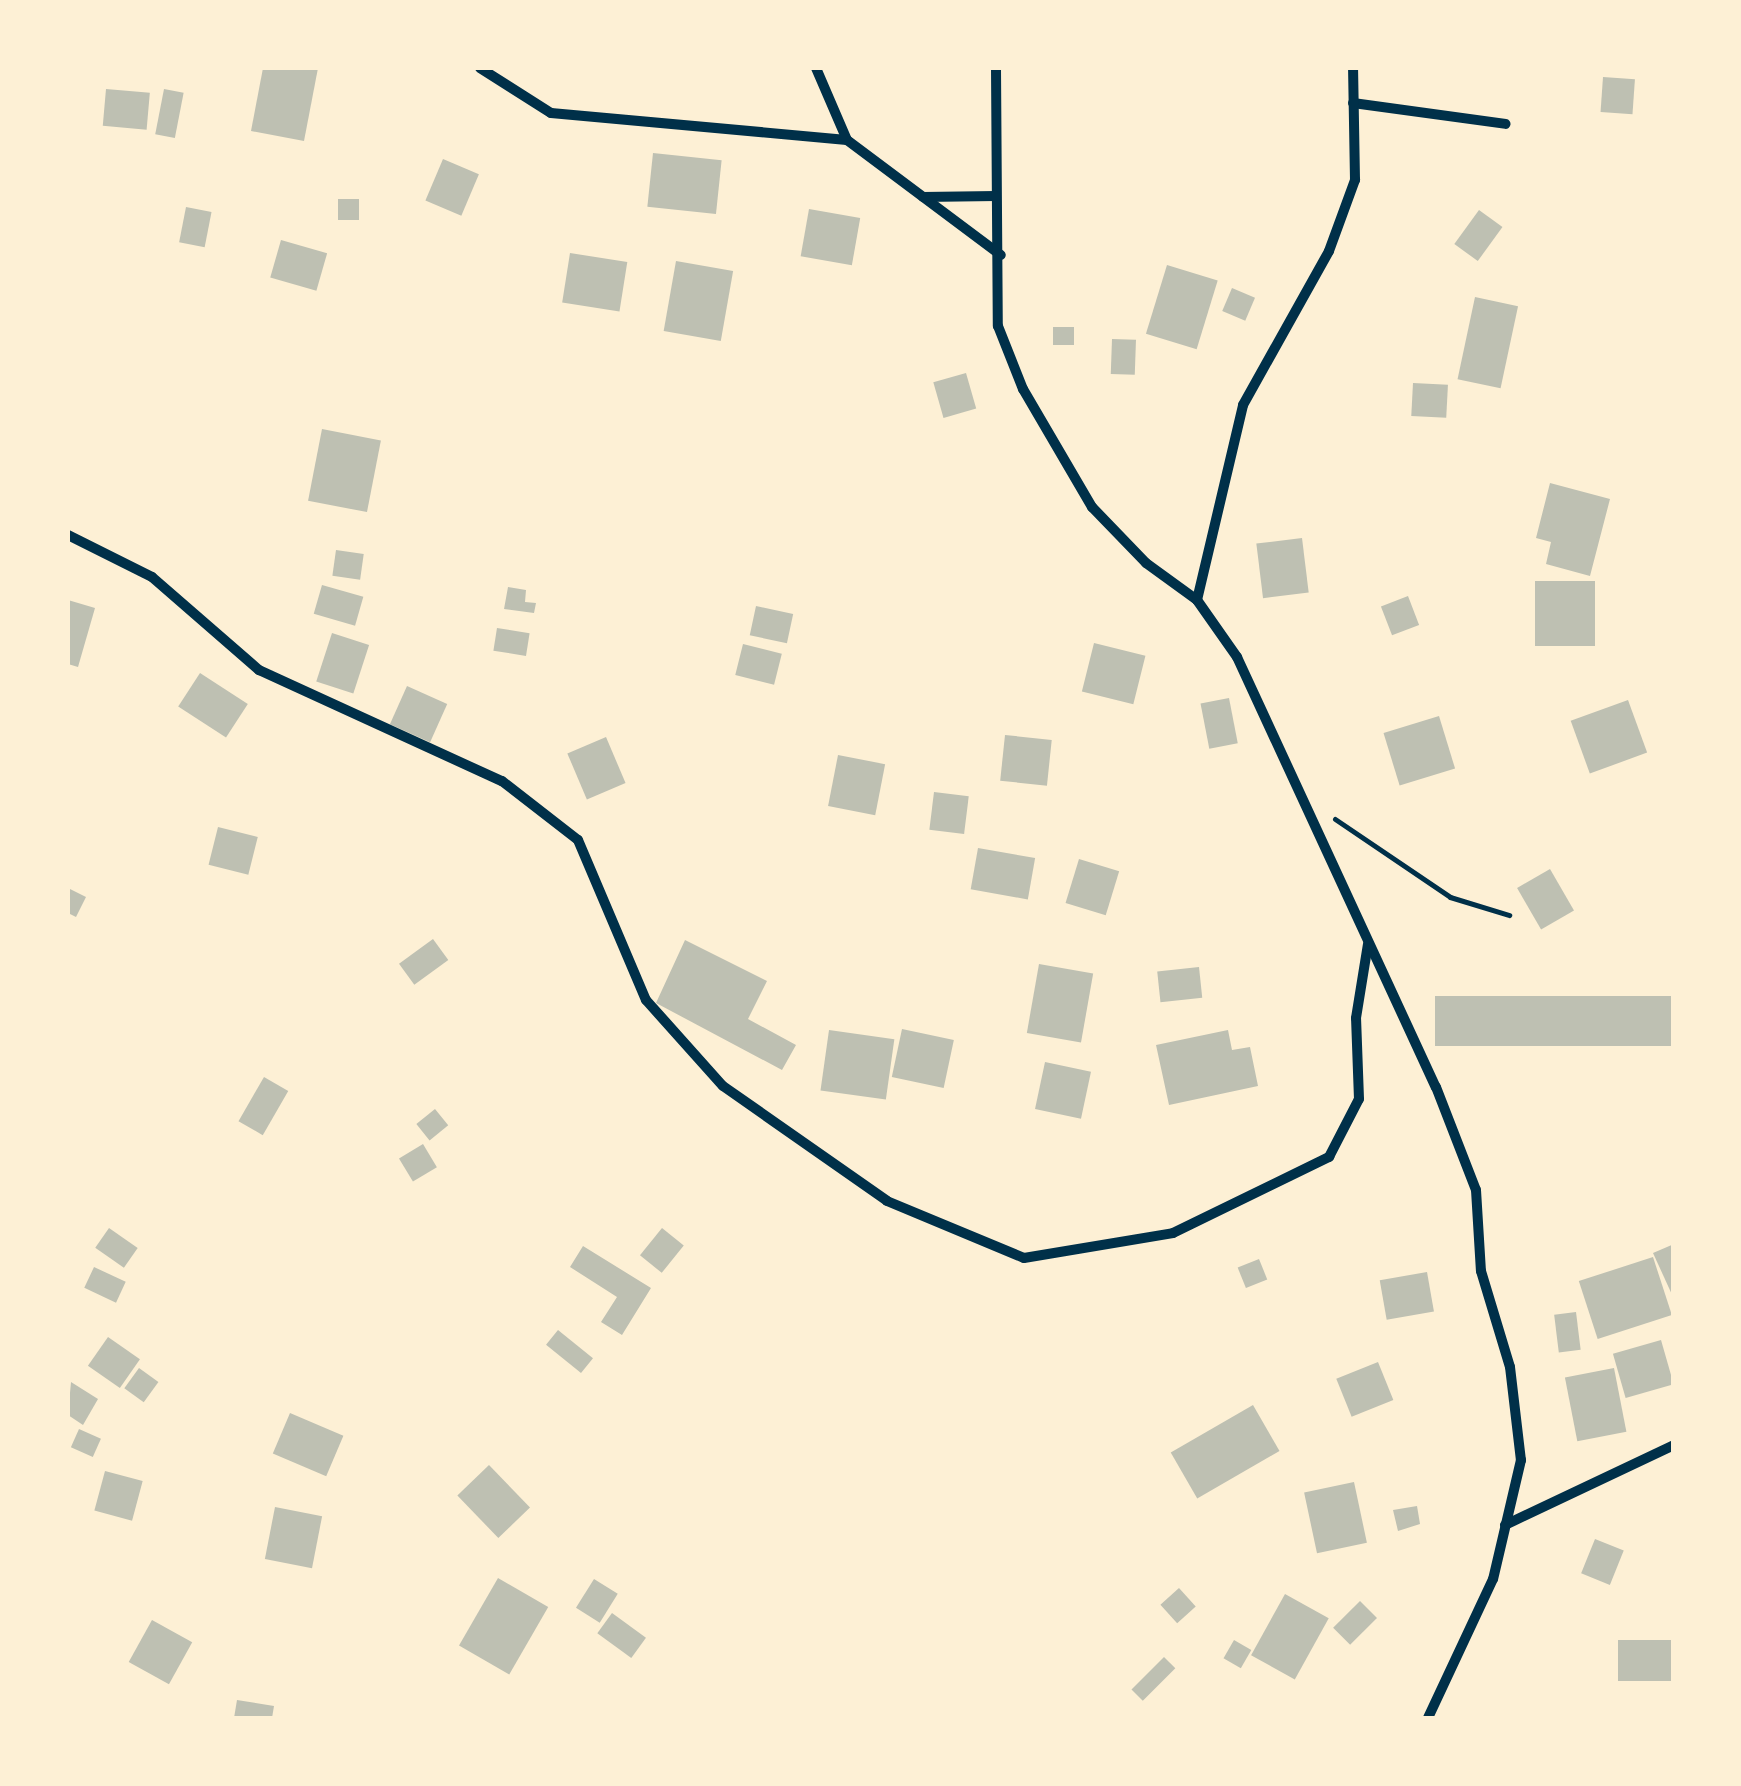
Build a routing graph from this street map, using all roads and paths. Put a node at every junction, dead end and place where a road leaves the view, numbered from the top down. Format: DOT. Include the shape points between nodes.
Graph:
graph roads {
  1 [pos="480,68"];
  2 [pos="816,68"];
  3 [pos="996,68"];
  4 [pos="1353,68"];
  5 [pos="1354,103"];
  6 [pos="1506,124"];
  7 [pos="846,140"];
  8 [pos="923,196"];
  9 [pos="996,196"];
  10 [pos="1001,255"];
  11 [pos="68,535"];
  12 [pos="1197,600"];
  13 [pos="1296,791"];
  14 [pos="1509,915"];
  15 [pos="1368,943"];
  16 [pos="1674,1445"];
  17 [pos="1506,1525"];
  18 [pos="1428,1718"];
  1 -- 7 [label="street" via="551,113"];
  2 -- 7 [label="street"];
  3 -- 9 [label="street"];
  4 -- 5 [label="street"];
  5 -- 6 [label="street"];
  5 -- 12 [label="street" via="1355,180 1328,251 1243,406"];
  7 -- 8 [label="street"];
  8 -- 9 [label="street"];
  8 -- 10 [label="street"];
  9 -- 10 [label="street"];
  10 -- 12 [label="street" via="998,326 1023,389 1092,507 1146,563"];
  11 -- 15 [label="street" via="152,578 259,670 502,781 578,840 646,1000 723,1086 887,1201 1024,1258 1173,1233 1329,1158 1358,1099 1356,1018"];
  12 -- 13 [label="street" via="1237,657"];
  13 -- 14 [label="path" via="1450,897"];
  13 -- 15 [label="street"];
  15 -- 17 [label="street" via="1476,1190 1481,1270 1510,1367 1521,1460"];
  16 -- 17 [label="street"];
  17 -- 18 [label="street" via="1493,1580"];
}
